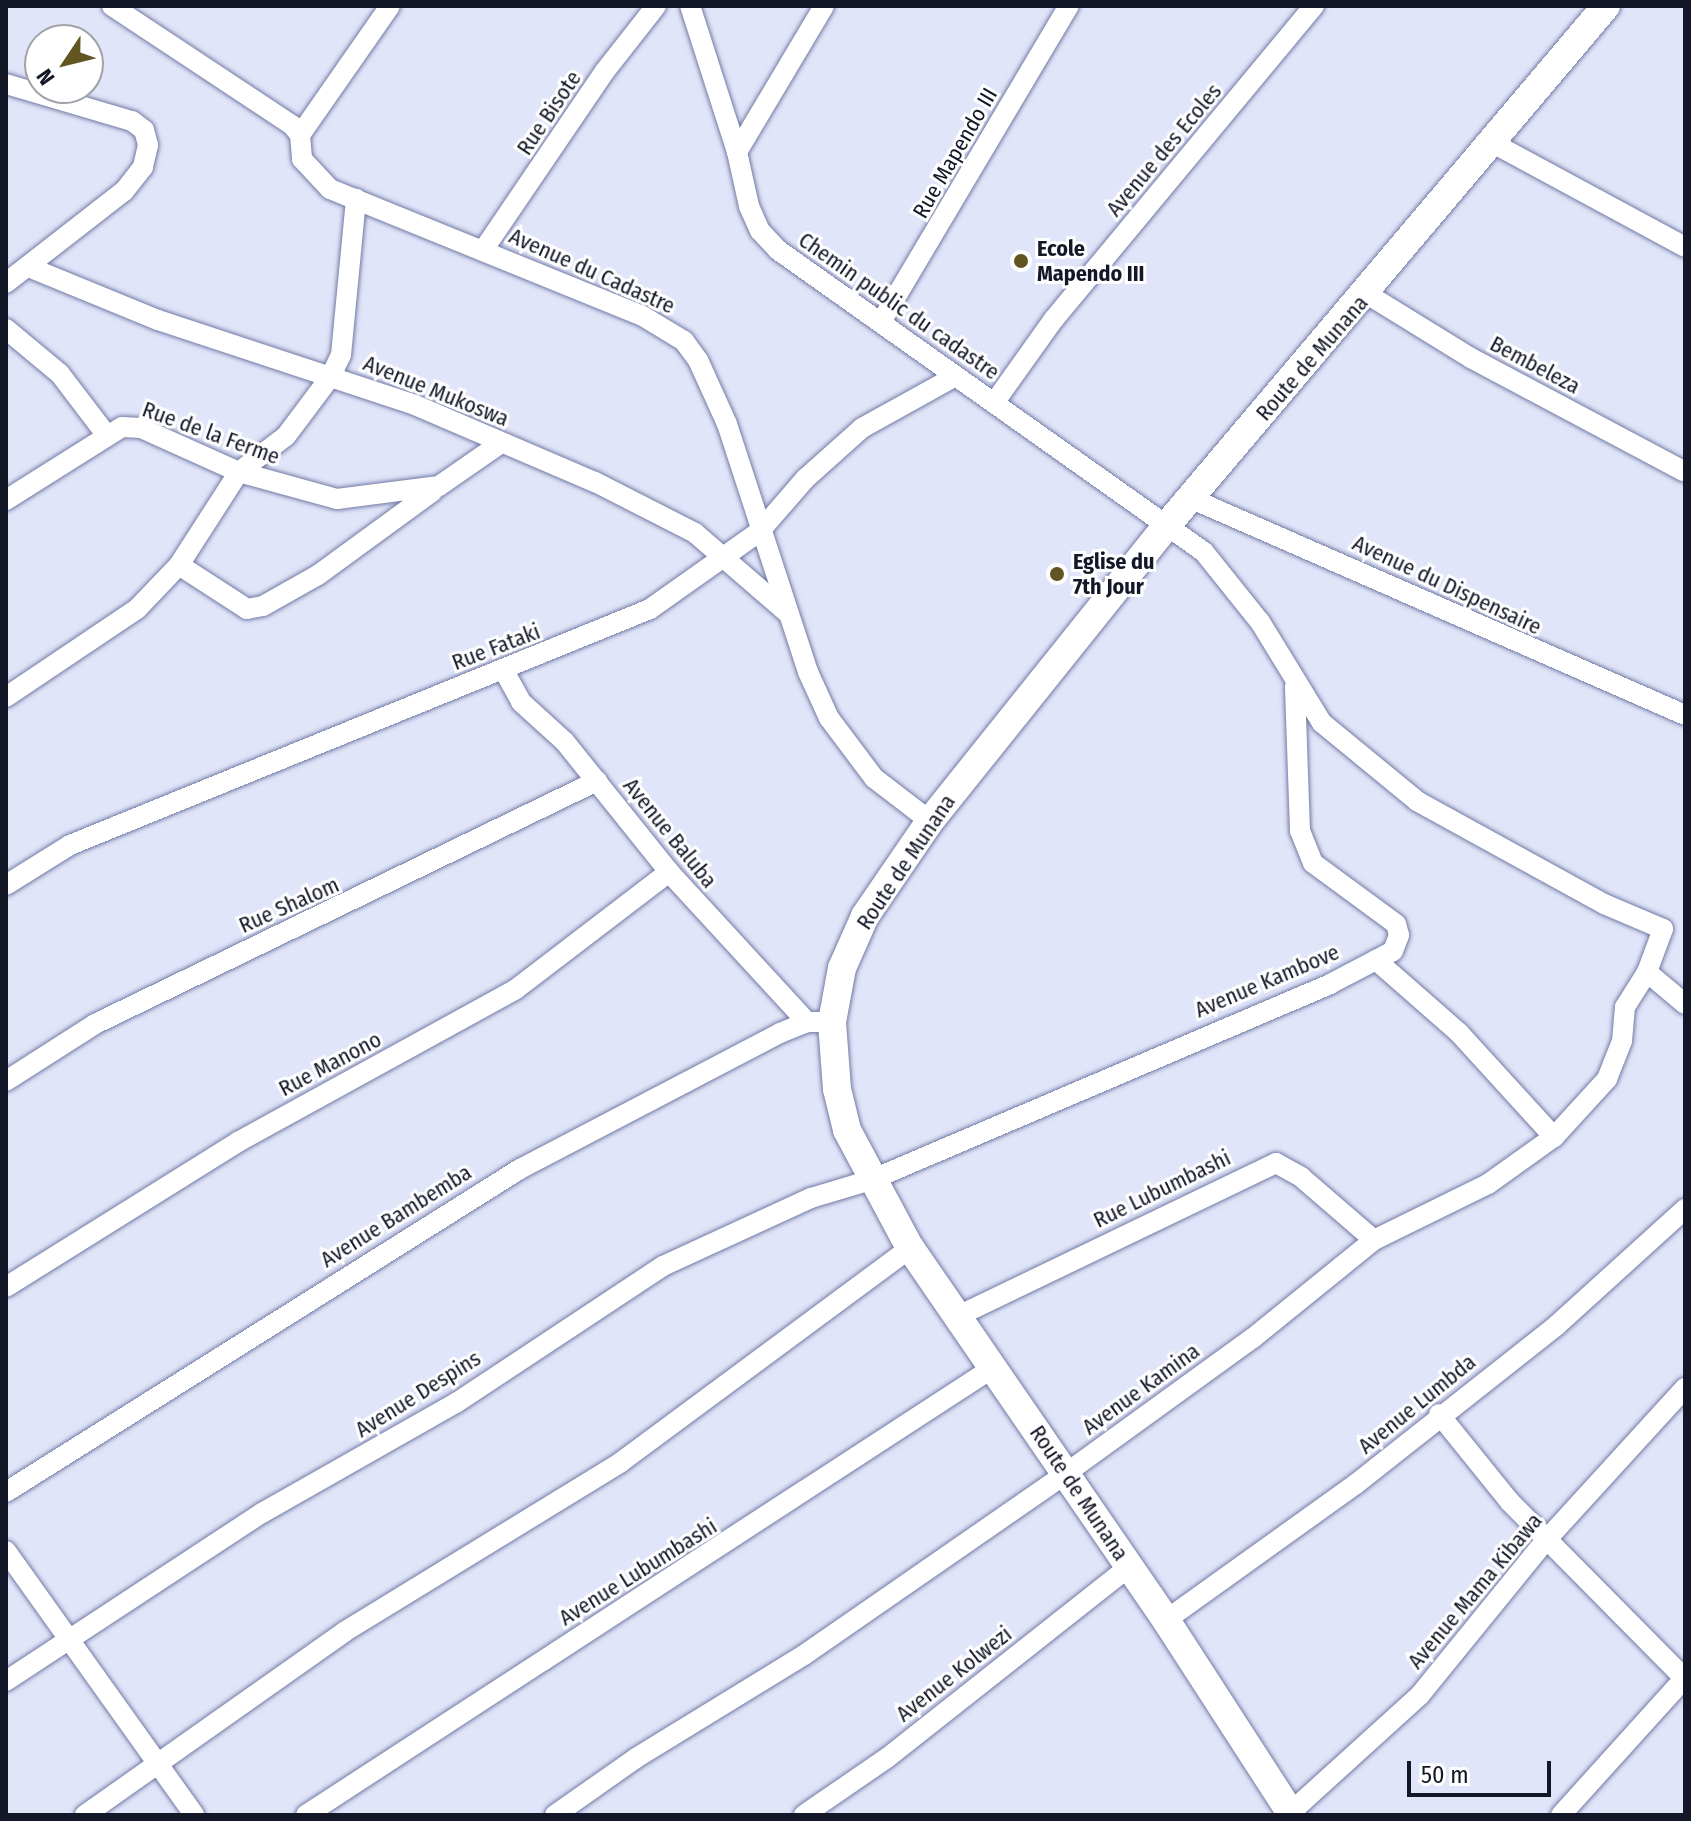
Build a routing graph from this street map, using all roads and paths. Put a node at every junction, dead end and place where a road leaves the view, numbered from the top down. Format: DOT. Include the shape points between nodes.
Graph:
graph roads {
  1 [pos="112,6"];
  2 [pos="390,6"];
  3 [pos="656,6"];
  4 [pos="690,6"];
  5 [pos="824,6"];
  6 [pos="1069,6"];
  7 [pos="1314,6"];
  8 [pos="1606,6"];
  9 [pos="136,13"];
  10 [pos="6,84"];
  11 [pos="300,135"];
  12 [pos="1489,141"];
  13 [pos="737,152"];
  14 [pos="356,199"];
  15 [pos="1685,247"];
  16 [pos="484,249"];
  17 [pos="31,268"];
  18 [pos="6,283"];
  19 [pos="1367,294"];
  20 [pos="881,322"];
  21 [pos="6,329"];
  22 [pos="331,376"];
  23 [pos="956,376"];
  24 [pos="994,403"];
  25 [pos="105,433"];
  26 [pos="501,443"];
  27 [pos="239,472"];
  28 [pos="1685,472"];
  29 [pos="439,486"];
  30 [pos="1190,498"];
  31 [pos="6,500"];
  32 [pos="1168,524"];
  33 [pos="760,531"];
  34 [pos="727,559"];
  35 [pos="179,565"];
  36 [pos="792,617"];
  37 [pos="503,669"];
  38 [pos="1294,682"];
  39 [pos="6,697"];
  40 [pos="1685,715"];
  41 [pos="597,781"];
  42 [pos="930,821"];
  43 [pos="669,872"];
  44 [pos="6,885"];
  45 [pos="1663,929"];
  46 [pos="1376,960"];
  47 [pos="1647,972"];
  48 [pos="1685,1004"];
  49 [pos="819,1022"];
  50 [pos="6,1081"];
  51 [pos="1554,1137"];
  52 [pos="871,1180"];
  53 [pos="1685,1209"];
  54 [pos="1374,1240"];
  55 [pos="910,1248"];
  56 [pos="6,1287"];
  57 [pos="958,1316"];
  58 [pos="994,1367"];
  59 [pos="1685,1388"];
  60 [pos="1439,1414"];
  61 [pos="1065,1474"];
  62 [pos="6,1492"];
  63 [pos="1547,1539"];
  64 [pos="6,1551"];
  65 [pos="1130,1566"];
  66 [pos="1166,1620"];
  67 [pos="68,1639"];
  68 [pos="1685,1678"];
  69 [pos="6,1681"];
  70 [pos="158,1763"];
  71 [pos="1292,1814"];
  72 [pos="85,1815"];
  73 [pos="194,1815"];
  74 [pos="306,1815"];
  75 [pos="555,1815"];
  76 [pos="804,1815"];
  77 [pos="1561,1815"];
  1 -- 9 [label="street"];
  2 -- 11 [label="street"];
  3 -- 16 [label="street, Rue Bisote" via="605,71"];
  4 -- 13 [label="street, Chemin public du cadastre"];
  5 -- 13 [label="street"];
  6 -- 20 [label="street, Rue Mapendo III"];
  7 -- 24 [label="street, Avenue des Ecoles" via="1054,319"];
  8 -- 12 [label="main road, Route de Munana"];
  9 -- 11 [label="street"];
  10 -- 17 [label="street" via="132,121 144,130 148,145 143,167 124,191 48,248"];
  11 -- 14 [label="street, Avenue du Cadastre" via="302,159 309,170 330,189"];
  12 -- 15 [label="street"];
  12 -- 19 [label="main road, Route de Munana"];
  13 -- 20 [label="street, Chemin public du cadastre" via="760,231 800,268"];
  14 -- 16 [label="street, Avenue du Cadastre"];
  14 -- 22 [label="street" via="341,355"];
  16 -- 33 [label="street, Avenue du Cadastre" via="641,315 684,341 727,424"];
  17 -- 18 [label="street"];
  17 -- 22 [label="street, Avenue Mukoswa" via="158,320"];
  19 -- 28 [label="street, Bembeleza" via="1471,358"];
  19 -- 30 [label="main road, Route de Munana"];
  20 -- 23 [label="street, Chemin public du cadastre"];
  21 -- 25 [label="street" via="60,374"];
  22 -- 26 [label="street, Avenue Mukoswa"];
  22 -- 27 [label="street" via="286,436"];
  23 -- 24 [label="street, Chemin public du cadastre"];
  23 -- 33 [label="street, Rue Fataki" via="838,447"];
  24 -- 32 [label="street, Chemin public du cadastre"];
  25 -- 27 [label="street, Rue de la Ferme" via="141,428"];
  25 -- 31 [label="street, Rue de la Ferme"];
  26 -- 29 [label="street, Rue de la Ferme"];
  26 -- 34 [label="street, Avenue Mukoswa" via="643,506 695,533"];
  27 -- 29 [label="street, Rue de la Ferme" via="337,499"];
  27 -- 35 [label="street"];
  29 -- 35 [label="street" via="362,545 263,606 247,609"];
  30 -- 32 [label="main road, Route de Munana"];
  30 -- 40 [label="street, Avenue du Dispensaire"];
  32 -- 38 [label="street, Chemin public du cadastre" via="1204,552 1240,595"];
  32 -- 42 [label="main road, Route de Munana"];
  33 -- 34 [label="street, Rue Fataki"];
  33 -- 36 [label="street, Avenue du Cadastre"];
  34 -- 36 [label="street, Avenue Mukoswa"];
  34 -- 37 [label="street, Rue Fataki" via="650,609"];
  35 -- 39 [label="street" via="137,609"];
  36 -- 42 [label="street, Avenue du Cadastre" via="808,672 853,755"];
  37 -- 41 [label="street, Avenue Baluba" via="521,702"];
  37 -- 44 [label="street, Rue Fataki" via="70,845"];
  38 -- 45 [label="street, Chemin public du cadastre" via="1322,723 1417,801 1604,904"];
  38 -- 46 [label="street, Avenue Kambove" via="1300,831 1313,863 1396,924 1399,935 1393,951"];
  41 -- 43 [label="street, Avenue Baluba"];
  41 -- 50 [label="street, Rue Shalom" via="95,1024"];
  42 -- 49 [label="main road, Route de Munana" via="865,916"];
  43 -- 49 [label="street, Avenue Baluba"];
  43 -- 56 [label="street, Rue Manono" via="516,989 238,1142"];
  45 -- 47 [label="street, Avenue Kamina"];
  46 -- 51 [label="street" via="1459,1033"];
  46 -- 52 [label="street, Avenue Kambove"];
  47 -- 48 [label="street"];
  47 -- 51 [label="street, Avenue Kamina" via="1625,1007 1622,1041 1607,1079"];
  49 -- 52 [label="main road, Route de Munana" via="847,1130"];
  49 -- 62 [label="street, Avenue Bambemba" via="468,1199"];
  51 -- 54 [label="street, Avenue Kamina" via="1488,1184"];
  52 -- 55 [label="main road, Route de Munana"];
  52 -- 67 [label="street, Avenue Despins" via="811,1198 663,1266 456,1403 262,1513"];
  53 -- 60 [label="street, Avenue Lumbda" via="1557,1325"];
  54 -- 57 [label="street, Rue Lubumbashi" via="1301,1177 1276,1163"];
  54 -- 61 [label="street, Avenue Kamina" via="1253,1338"];
  55 -- 57 [label="main road, Route de Munana"];
  55 -- 70 [label="street" via="621,1462 344,1632"];
  57 -- 58 [label="main road, Route de Munana"];
  58 -- 61 [label="main road, Route de Munana"];
  58 -- 74 [label="street, Avenue Lubumbashi"];
  59 -- 63 [label="street, Avenue Mama Kibawa"];
  60 -- 63 [label="street"];
  60 -- 66 [label="street, Avenue Lumbda" via="1304,1525"];
  61 -- 65 [label="main road, Route de Munana"];
  61 -- 75 [label="street, Avenue Kamina" via="804,1655 636,1758"];
  63 -- 68 [label="street"];
  63 -- 71 [label="street, Avenue Mama Kibawa" via="1420,1695"];
  64 -- 67 [label="street"];
  65 -- 66 [label="main road, Route de Munana"];
  65 -- 76 [label="street, Avenue Kolwezi" via="887,1758"];
  66 -- 71 [label="main road, Route de Munana"];
  67 -- 69 [label="street, Avenue Despins"];
  67 -- 70 [label="street"];
  68 -- 77 [label="street"];
  70 -- 72 [label="street"];
  70 -- 73 [label="street"];
}
